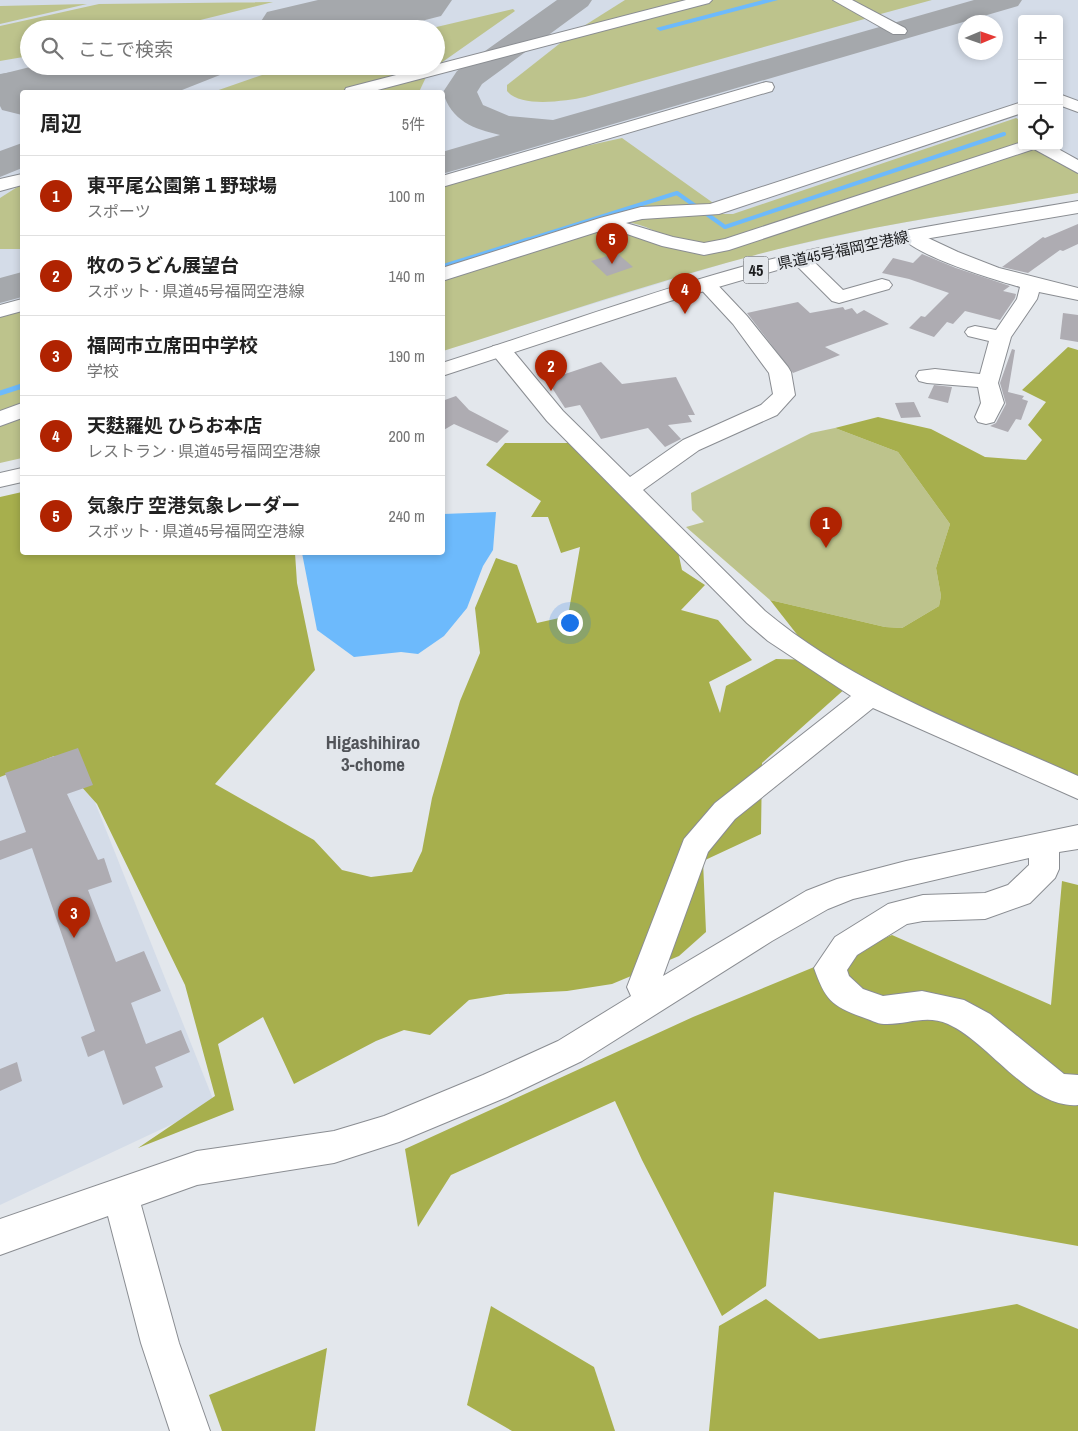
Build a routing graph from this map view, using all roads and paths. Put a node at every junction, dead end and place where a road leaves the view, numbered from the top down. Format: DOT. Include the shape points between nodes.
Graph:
graph roads {
  1 [pos="704,0"];
  2 [pos="841,0"];
  3 [pos="899,31"];
  4 [pos="445,68"];
  5 [pos="417,75"];
  6 [pos="766,87"];
  7 [pos="360,90"];
  8 [pos="1078,92"];
  9 [pos="1063,96"];
  10 [pos="1078,96"];
  11 [pos="1063,97"];
  12 [pos="1063,101"];
  13 [pos="1018,108"];
  14 [pos="1018,113"];
  15 [pos="1075,114"];
  16 [pos="1018,149"];
  17 [pos="1047,150"];
  18 [pos="1078,168"];
  19 [pos="20,180"];
  20 [pos="445,181"];
  21 [pos="0,185"];
  22 [pos="1078,206"];
  23 [pos="721,207"];
  24 [pos="599,225"];
  25 [pos="912,236"];
  26 [pos="800,258"];
  27 [pos="445,274"];
  28 [pos="706,284"];
  29 [pos="882,285"];
  30 [pos="1031,285"];
  31 [pos="1075,290"];
  32 [pos="20,306"];
  33 [pos="0,311"];
  34 [pos="976,330"];
  35 [pos="1000,337"];
  36 [pos="501,351"];
  37 [pos="445,369"];
  38 [pos="927,376"];
  39 [pos="986,381"];
  40 [pos="20,411"];
  41 [pos="986,417"];
  42 [pos="0,419"];
  43 [pos="20,475"];
  44 [pos="0,480"];
  45 [pos="627,490"];
  46 [pos="870,695"];
  47 [pos="1078,788"];
  48 [pos="1078,837"];
  49 [pos="1044,843"];
  50 [pos="653,1000"];
  51 [pos="1078,1090"];
  52 [pos="120,1194"];
  53 [pos="0,1237"];
  54 [pos="190,1431"];
  1 -- 4 [label="street"];
  2 -- 3 [label="street"];
  5 -- 7 [label="street"];
  6 -- 20 [label="street"];
  8 -- 9 [label="street" via="1070,91"];
  10 -- 11 [label="street"];
  12 -- 15 [label="street"];
  13 -- 23 [label="street"];
  14 -- 23 [label="street" via="744,205"];
  16 -- 24 [label="street" via="721,246 704,249 669,242 630,228"];
  17 -- 18 [label="street"];
  19 -- 21 [label="street"];
  22 -- 25 [label="street, 県道45号福岡空港線 / 45"];
  23 -- 24 [label="street" via="698,212 640,213"];
  24 -- 27 [label="street"];
  25 -- 26 [label="street, 県道45号福岡空港線 / 45"];
  25 -- 30 [label="street" via="932,248"];
  26 -- 28 [label="street, 県道45号福岡空港線 / 45"];
  26 -- 29 [label="street" via="839,297"];
  28 -- 36 [label="street, 県道45号福岡空港線 / 45"];
  28 -- 45 [label="street" via="753,344 780,372 784,395 769,410 690,445"];
  30 -- 31 [label="street"];
  30 -- 35 [label="street" via="1027,298"];
  32 -- 33 [label="street"];
  34 -- 35 [label="street"];
  35 -- 39 [label="street" via="989,380"];
  36 -- 37 [label="street, 県道45号福岡空港線 / 45"];
  36 -- 45 [label="street" via="523,373 555,416"];
  38 -- 39 [label="street"];
  39 -- 41 [label="street" via="994,398"];
  40 -- 42 [label="street"];
  43 -- 44 [label="street"];
  45 -- 46 [label="street" via="756,617 784,640"];
  46 -- 47 [label="street"];
  46 -- 50 [label="street" via="725,812 695,847 643,987"];
  48 -- 49 [label="street"];
  49 -- 50 [label="street" via="848,888 817,900"];
  49 -- 51 [label="street" via="1044,869 1019,894 985,906 923,908 899,913 846,946 830,968 836,984 852,999 883,1010 922,1005 952,1010 978,1024 1052,1085 1066,1091"];
  50 -- 52 [label="street" via="570,1051 387,1131 334,1147 197,1168"];
  52 -- 53 [label="street"];
  52 -- 54 [label="street" via="160,1343"];
}
